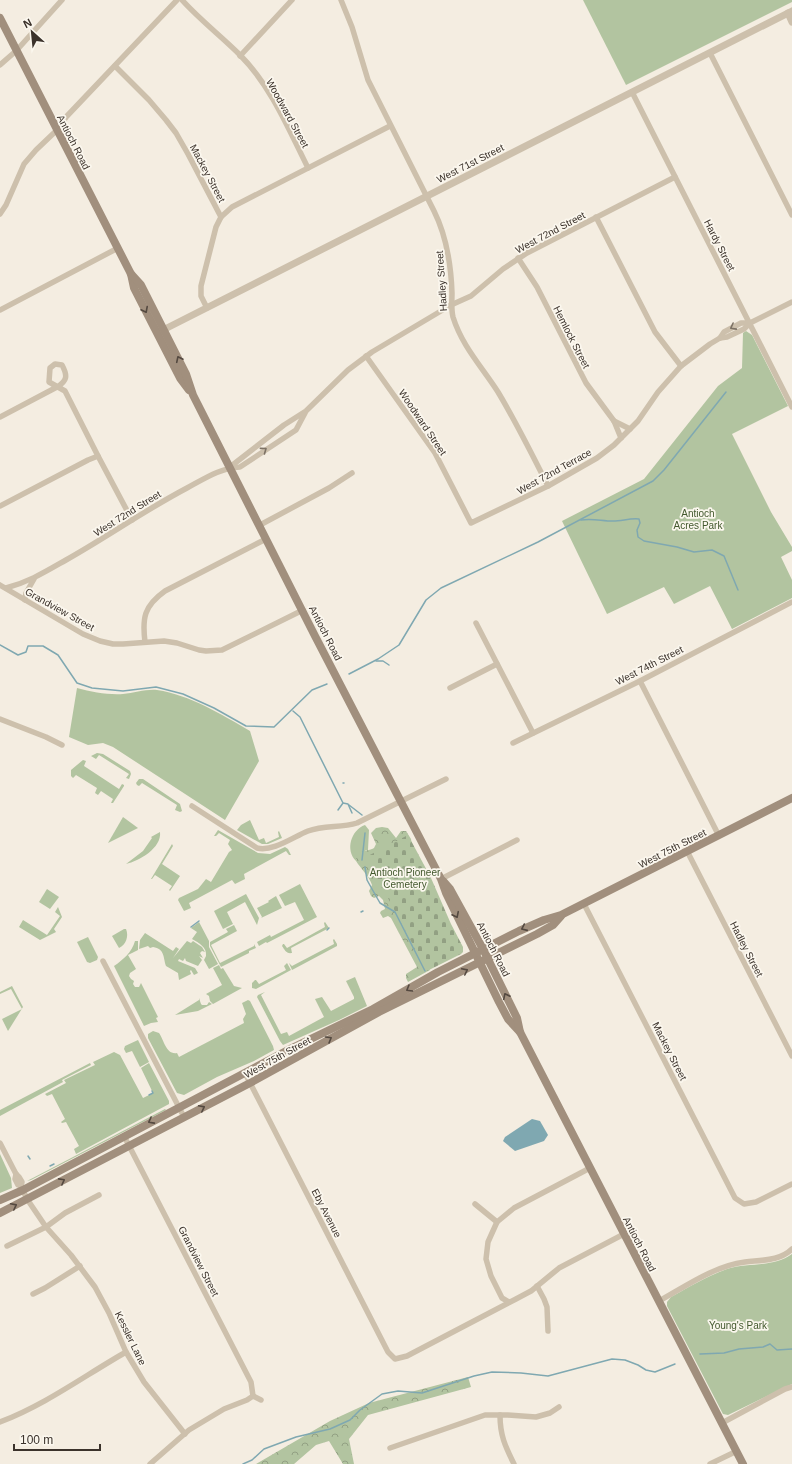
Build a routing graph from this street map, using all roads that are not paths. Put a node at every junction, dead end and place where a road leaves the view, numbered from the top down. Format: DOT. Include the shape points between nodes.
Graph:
graph roads {
  1 [pos="62,0"];
  2 [pos="177,0"];
  3 [pos="182,0"];
  4 [pos="292,0"];
  5 [pos="341,0"];
  6 [pos="790,12"];
  7 [pos="0,18"];
  8 [pos="792,22"];
  9 [pos="16,51"];
  10 [pos="710,53"];
  11 [pos="240,56"];
  12 [pos="0,65"];
  13 [pos="115,66"];
  14 [pos="632,92"];
  15 [pos="390,126"];
  16 [pos="57,130"];
  17 [pos="308,168"];
  18 [pos="675,177"];
  19 [pos="427,197"];
  20 [pos="0,214"];
  21 [pos="792,215"];
  22 [pos="221,217"];
  23 [pos="596,217"];
  24 [pos="118,248"];
  25 [pos="518,258"];
  26 [pos="792,302"];
  27 [pos="451,305"];
  28 [pos="208,308"];
  29 [pos="0,310"];
  30 [pos="750,323"];
  31 [pos="160,332"];
  32 [pos="366,356"];
  33 [pos="681,366"];
  34 [pos="792,407"];
  35 [pos="306,411"];
  36 [pos="0,417"];
  37 [pos="614,421"];
  38 [pos="630,429"];
  39 [pos="621,438"];
  40 [pos="98,456"];
  41 [pos="230,467"];
  42 [pos="352,473"];
  43 [pos="548,486"];
  44 [pos="0,506"];
  45 [pos="132,520"];
  46 [pos="471,523"];
  47 [pos="260,525"];
  48 [pos="266,539"];
  49 [pos="35,577"];
  50 [pos="3,586"];
  51 [pos="25,600"];
  52 [pos="792,602"];
  53 [pos="303,610"];
  54 [pos="476,622"];
  55 [pos="145,642"];
  56 [pos="497,664"];
  57 [pos="640,681"];
  58 [pos="450,688"];
  59 [pos="0,719"];
  60 [pos="533,732"];
  61 [pos="513,743"];
  62 [pos="62,745"];
  63 [pos="446,779"];
  64 [pos="792,798"];
  65 [pos="402,800"];
  66 [pos="192,806"];
  67 [pos="718,834"];
  68 [pos="517,840"];
  69 [pos="687,851"];
  70 [pos="441,879"];
  71 [pos="584,904"];
  72 [pos="561,915"];
  73 [pos="483,949"];
  74 [pos="475,954"];
  75 [pos="488,959"];
  76 [pos="103,961"];
  77 [pos="480,963"];
  78 [pos="520,1032"];
  79 [pos="792,1056"];
  80 [pos="245,1073"];
  81 [pos="250,1083"];
  82 [pos="179,1107"];
  83 [pos="184,1117"];
  84 [pos="124,1136"];
  85 [pos="0,1143"];
  86 [pos="130,1145"];
  87 [pos="590,1168"];
  88 [pos="792,1184"];
  89 [pos="22,1188"];
  90 [pos="99,1195"];
  91 [pos="27,1199"];
  92 [pos="0,1200"];
  93 [pos="475,1204"];
  94 [pos="0,1213"];
  95 [pos="497,1222"];
  96 [pos="46,1227"];
  97 [pos="624,1234"];
  98 [pos="7,1246"];
  99 [pos="792,1249"];
  100 [pos="80,1266"];
  101 [pos="537,1286"];
  102 [pos="32,1294"];
  103 [pos="659,1301"];
  104 [pos="509,1302"];
  105 [pos="548,1331"];
  106 [pos="126,1352"];
  107 [pos="792,1387"];
  108 [pos="253,1396"];
  109 [pos="261,1400"];
  110 [pos="559,1407"];
  111 [pos="500,1415"];
  112 [pos="0,1422"];
  113 [pos="722,1423"];
  114 [pos="185,1434"];
  115 [pos="390,1448"];
  116 [pos="737,1451"];
  117 [pos="150,1464"];
  118 [pos="514,1464"];
  119 [pos="710,1464"];
  120 [pos="743,1464"];
  1 -- 9 [label="street"];
  2 -- 13 [label="street"];
  3 -- 11 [label="street, Woodward Street"];
  4 -- 11 [label="street"];
  5 -- 15 [label="street, Hadley Street" via="368,80"];
  6 -- 8 [label="street"];
  6 -- 10 [label="street, West 71st Street"];
  7 -- 9 [label="main road, Antioch Road"];
  9 -- 12 [label="street"];
  9 -- 16 [label="main road, Antioch Road"];
  10 -- 14 [label="street, West 71st Street"];
  10 -- 21 [label="street"];
  11 -- 17 [label="street, Woodward Street" via="270,96"];
  13 -- 16 [label="street"];
  13 -- 22 [label="street, Mackey Street" via="170,124"];
  14 -- 18 [label="street, Hardy Street"];
  14 -- 19 [label="street, West 71st Street"];
  15 -- 17 [label="street"];
  15 -- 19 [label="street, Hadley Street"];
  16 -- 20 [label="street" via="24,164"];
  16 -- 24 [label="main road, Antioch Road"];
  17 -- 22 [label="street" via="232,207"];
  18 -- 23 [label="street, West 72nd Street"];
  18 -- 30 [label="street, Hardy Street"];
  19 -- 27 [label="street, Hadley Street" via="448,248"];
  19 -- 28 [label="street, West 71st Street"];
  22 -- 28 [label="street, Mackey Street" via="216,227 201,286 201,296"];
  23 -- 25 [label="street, West 72nd Street"];
  23 -- 33 [label="street" via="655,332"];
  24 -- 29 [label="street"];
  24 -- 31 [label="main road, Antioch Road" via="131,274 134,288"];
  25 -- 27 [label="street, West 72nd Street" via="471,296"];
  25 -- 37 [label="street, Hemlock Street" via="537,287 586,383"];
  26 -- 30 [label="street, West 72nd Terrace"];
  27 -- 32 [label="street, West 72nd Street"];
  27 -- 43 [label="street, Hadley Street" via="466,346 505,404"];
  28 -- 31 [label="street, West 71st Street"];
  30 -- 33 [label="street, West 72nd Terrace" via="727,338 720,338"];
  30 -- 34 [label="street, Hardy Street"];
  31 -- 41 [label="main road, Antioch Road" via="180,378 193,395"];
  32 -- 35 [label="street, West 72nd Street"];
  32 -- 46 [label="street, Woodward Street" via="427,440"];
  33 -- 38 [label="street, West 72nd Terrace"];
  35 -- 41 [label="street, West 72nd Street"];
  41 -- 35 [label="street, West 72nd Street, one-way" via="240,467 296,430"];
  36 -- 40 [label="street" via="57,387 65,391"];
  37 -- 38 [label="street, Hemlock Street"];
  37 -- 39 [label="street, Hemlock Street"];
  38 -- 39 [label="street, West 72nd Terrace"];
  39 -- 43 [label="street, West 72nd Terrace" via="597,458"];
  40 -- 44 [label="street"];
  40 -- 45 [label="street"];
  41 -- 45 [label="street, West 72nd Street" via="170,497"];
  41 -- 47 [label="main road, Antioch Road"];
  42 -- 47 [label="street"];
  43 -- 46 [label="street, West 72nd Terrace"];
  45 -- 49 [label="street, West 72nd Street"];
  47 -- 48 [label="main road, Antioch Road"];
  48 -- 53 [label="main road, Antioch Road"];
  48 -- 55 [label="street" via="156,597 144,615"];
  49 -- 50 [label="street, West 72nd Street" via="27,582"];
  49 -- 51 [label="street"];
  50 -- 51 [label="street, Grandview Street"];
  51 -- 55 [label="street, Grandview Street" via="83,634 100,641 123,644"];
  52 -- 57 [label="street, West 74th Street"];
  53 -- 55 [label="street, Grandview Street" via="222,650 199,650 171,642"];
  53 -- 65 [label="main road, Antioch Road"];
  54 -- 56 [label="street"];
  56 -- 58 [label="street"];
  56 -- 60 [label="street"];
  57 -- 60 [label="street, West 74th Street"];
  57 -- 67 [label="street"];
  59 -- 62 [label="street"];
  60 -- 61 [label="street, West 74th Street"];
  63 -- 65 [label="street"];
  64 -- 67 [label="main road, West 75th Street"];
  65 -- 66 [label="street" via="357,823 313,829 267,849 258,848"];
  65 -- 70 [label="main road, Antioch Road"];
  67 -- 69 [label="main road, West 75th Street"];
  68 -- 70 [label="street"];
  69 -- 71 [label="main road, West 75th Street"];
  69 -- 79 [label="street, Hadley Street"];
  70 -- 73 [label="main road, Antioch Road" via="450,888"];
  70 -- 74 [label="main road, Antioch Road, one-way"];
  71 -- 72 [label="main road, West 75th Street"];
  71 -- 88 [label="street, Mackey Street" via="735,1198 742,1204 756,1202"];
  72 -- 73 [label="main road, West 75th Street, one-way" via="544,920"];
  72 -- 75 [label="main road, West 75th Street" via="548,928"];
  73 -- 74 [label="main road, West 75th Street"];
  73 -- 75 [label="main road, Antioch Road"];
  74 -- 77 [label="main road, Antioch Road"];
  74 -- 80 [label="main road, West 75th Street, one-way" via="360,1016"];
  75 -- 77 [label="main road, West 75th Street"];
  78 -- 75 [label="main road, Antioch Road, one-way" via="517,1018"];
  76 -- 82 [label="street"];
  77 -- 78 [label="main road, Antioch Road" via="508,1019"];
  81 -- 77 [label="main road, West 75th Street, one-way" via="355,1025"];
  78 -- 87 [label="main road, Antioch Road"];
  80 -- 81 [label="street, Eby Avenue"];
  80 -- 82 [label="main road, West 75th Street"];
  83 -- 81 [label="main road, West 75th Street, one-way"];
  81 -- 104 [label="street, Eby Avenue" via="388,1352 395,1359 407,1356"];
  82 -- 83 [label="street"];
  82 -- 84 [label="main road, West 75th Street, one-way"];
  83 -- 86 [label="main road, West 75th Street"];
  84 -- 86 [label="street, Grandview Street"];
  84 -- 89 [label="main road, West 75th Street"];
  85 -- 89 [label="street, Kessler Lane"];
  91 -- 86 [label="main road, West 75th Street, one-way"];
  86 -- 108 [label="street, Grandview Street" via="251,1382"];
  87 -- 95 [label="street" via="514,1208"];
  87 -- 97 [label="main road, Antioch Road"];
  89 -- 91 [label="street, Kessler Lane"];
  89 -- 92 [label="main road, West 75th Street"];
  90 -- 96 [label="street" via="65,1213"];
  94 -- 91 [label="main road, West 75th Street, one-way"];
  91 -- 96 [label="street, Kessler Lane"];
  93 -- 95 [label="street"];
  95 -- 104 [label="street" via="488,1242 486,1259 502,1298"];
  96 -- 98 [label="street"];
  96 -- 100 [label="street, Kessler Lane"];
  97 -- 101 [label="street" via="560,1268"];
  97 -- 103 [label="main road, Antioch Road"];
  99 -- 103 [label="street" via="777,1258 744,1262 712,1271"];
  100 -- 102 [label="street"];
  100 -- 106 [label="street, Kessler Lane" via="110,1313"];
  101 -- 104 [label="street"];
  101 -- 105 [label="street" via="547,1308"];
  103 -- 113 [label="main road, Antioch Road"];
  106 -- 112 [label="street" via="51,1398"];
  106 -- 114 [label="street, Kessler Lane" via="148,1387"];
  107 -- 113 [label="street"];
  108 -- 109 [label="street"];
  108 -- 114 [label="street" via="224,1409"];
  110 -- 111 [label="street" via="536,1417"];
  111 -- 115 [label="street" via="485,1415"];
  111 -- 118 [label="street" via="502,1440"];
  113 -- 116 [label="main road, Antioch Road"];
  114 -- 117 [label="street"];
  116 -- 119 [label="street"];
  116 -- 120 [label="main road, Antioch Road"];
}
